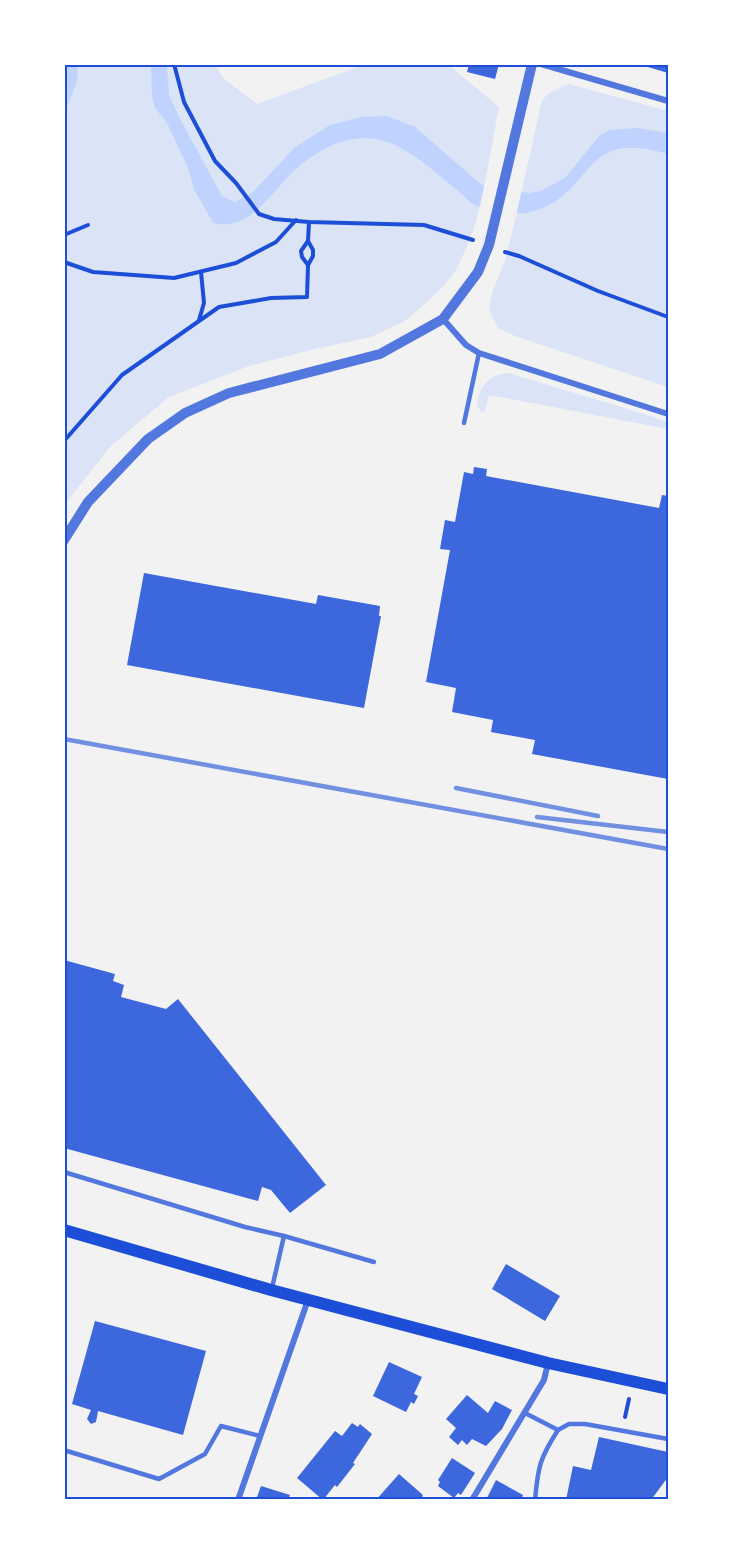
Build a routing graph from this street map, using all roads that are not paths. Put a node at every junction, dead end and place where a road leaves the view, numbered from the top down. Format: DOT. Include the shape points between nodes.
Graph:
graph roads {
  1 [pos="532,64"];
  2 [pos="541,64"];
  3 [pos="669,101"];
  4 [pos="443,319"];
  5 [pos="479,353"];
  6 [pos="669,414"];
  7 [pos="464,423"];
  8 [pos="64,540"];
  9 [pos="64,1172"];
  10 [pos="64,1230"];
  11 [pos="284,1236"];
  12 [pos="374,1263"];
  13 [pos="271,1290"];
  14 [pos="308,1299"];
  15 [pos="548,1363"];
  16 [pos="669,1389"];
  17 [pos="525,1413"];
  18 [pos="558,1430"];
  19 [pos="260,1436"];
  20 [pos="669,1439"];
  21 [pos="67,1451"];
  22 [pos="238,1500"];
  23 [pos="472,1500"];
  24 [pos="535,1500"];
  1 -- 4 [label="street" via="495,227 478,272"];
  2 -- 3 [label="street"];
  4 -- 5 [label="street" via="466,345"];
  4 -- 8 [label="street" via="380,354 229,393 185,413 148,439 116,471 88,502"];
  5 -- 6 [label="street"];
  5 -- 7 [label="lane"];
  9 -- 11 [label="lane"];
  10 -- 13 [label="main road"];
  11 -- 12 [label="lane"];
  11 -- 13 [label="lane"];
  13 -- 14 [label="main road"];
  14 -- 15 [label="main road"];
  14 -- 19 [label="street"];
  15 -- 16 [label="main road"];
  15 -- 17 [label="street" via="544,1380"];
  17 -- 18 [label="lane"];
  17 -- 23 [label="street"];
  18 -- 20 [label="lane" via="569,1424 585,1424"];
  18 -- 24 [label="lane" via="543,1454"];
  19 -- 21 [label="lane" via="221,1426 205,1454 159,1479"];
  19 -- 22 [label="street"];
}
